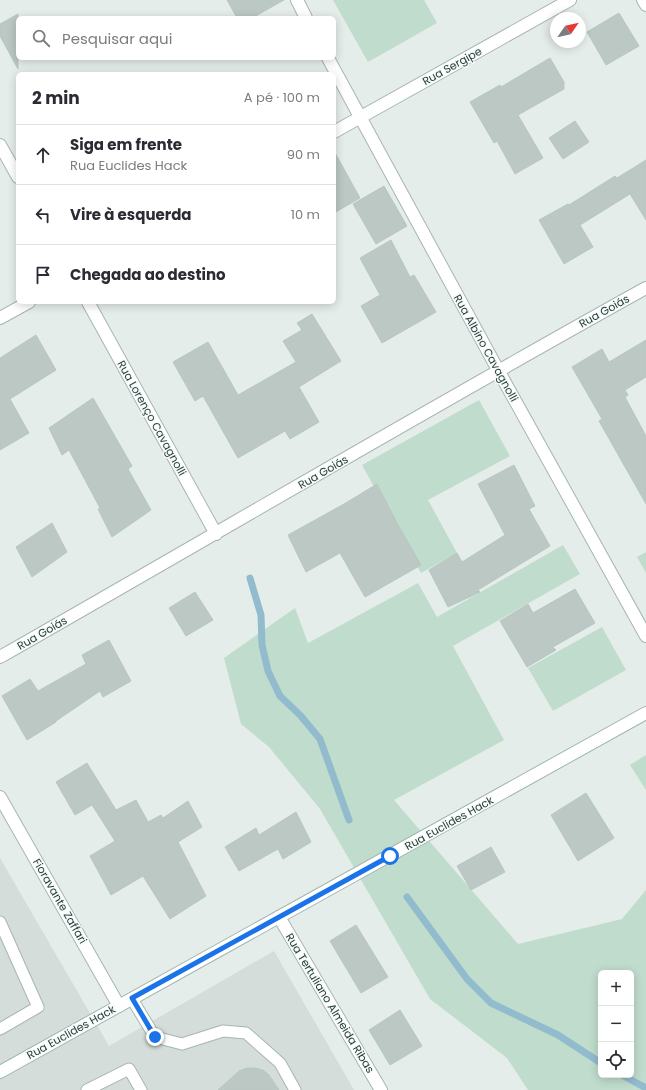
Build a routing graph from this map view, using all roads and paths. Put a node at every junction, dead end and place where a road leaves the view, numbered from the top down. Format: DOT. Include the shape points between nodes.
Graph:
graph roads {
  1 [pos="297,0"];
  2 [pos="570,0"];
  3 [pos="643,0"];
  4 [pos="646,5"];
  5 [pos="305,16"];
  6 [pos="329,60"];
  7 [pos="335,72"];
  8 [pos="336,73"];
  9 [pos="360,118"];
  10 [pos="336,131"];
  11 [pos="0,145"];
  12 [pos="16,173"];
  13 [pos="646,288"];
  14 [pos="25,304"];
  15 [pos="89,304"];
  16 [pos="0,318"];
  17 [pos="498,370"];
  18 [pos="216,534"];
  19 [pos="646,636"];
  20 [pos="0,657"];
  21 [pos="646,713"];
  22 [pos="0,797"];
  23 [pos="279,917"];
  24 [pos="0,922"];
  25 [pos="132,998"];
  26 [pos="119,1006"];
  27 [pos="0,1029"];
  28 [pos="0,1072"];
  29 [pos="87,1090"];
  30 [pos="141,1090"];
  31 [pos="296,1090"];
  32 [pos="381,1090"];
  1 -- 5 [label="street"];
  2 -- 9 [label="street, Rua Sergipe"];
  3 -- 4 [label="street"];
  6 -- 7 [label="street, Rua Albino Cavagnolli"];
  8 -- 9 [label="street, Rua Albino Cavagnolli"];
  9 -- 10 [label="street, Rua Sergipe"];
  9 -- 17 [label="street, Rua Albino Cavagnolli"];
  11 -- 12 [label="street"];
  13 -- 17 [label="street, Rua Goiás"];
  14 -- 16 [label="street"];
  15 -- 18 [label="street, Rua Lorenço Cavagnolli"];
  17 -- 18 [label="street, Rua Goiás"];
  17 -- 19 [label="street, Rua Albino Cavagnolli"];
  18 -- 20 [label="street, Rua Goiás"];
  21 -- 23 [label="street, Rua Euclides Hack"];
  22 -- 26 [label="street, Fioravante Zaffari"];
  23 -- 25 [label="street, Rua Euclides Hack"];
  23 -- 32 [label="street, Rua Tertuliano Almeida Ribas"];
  24 -- 27 [label="lane" via="38,1007"];
  25 -- 26 [label="street, Rua Euclides Hack"];
  25 -- 31 [label="lane" via="155,1037 182,1044 223,1031 246,1032 280,1063"];
  26 -- 28 [label="street, Rua Euclides Hack"];
  29 -- 30 [label="lane" via="129,1069"];
}
